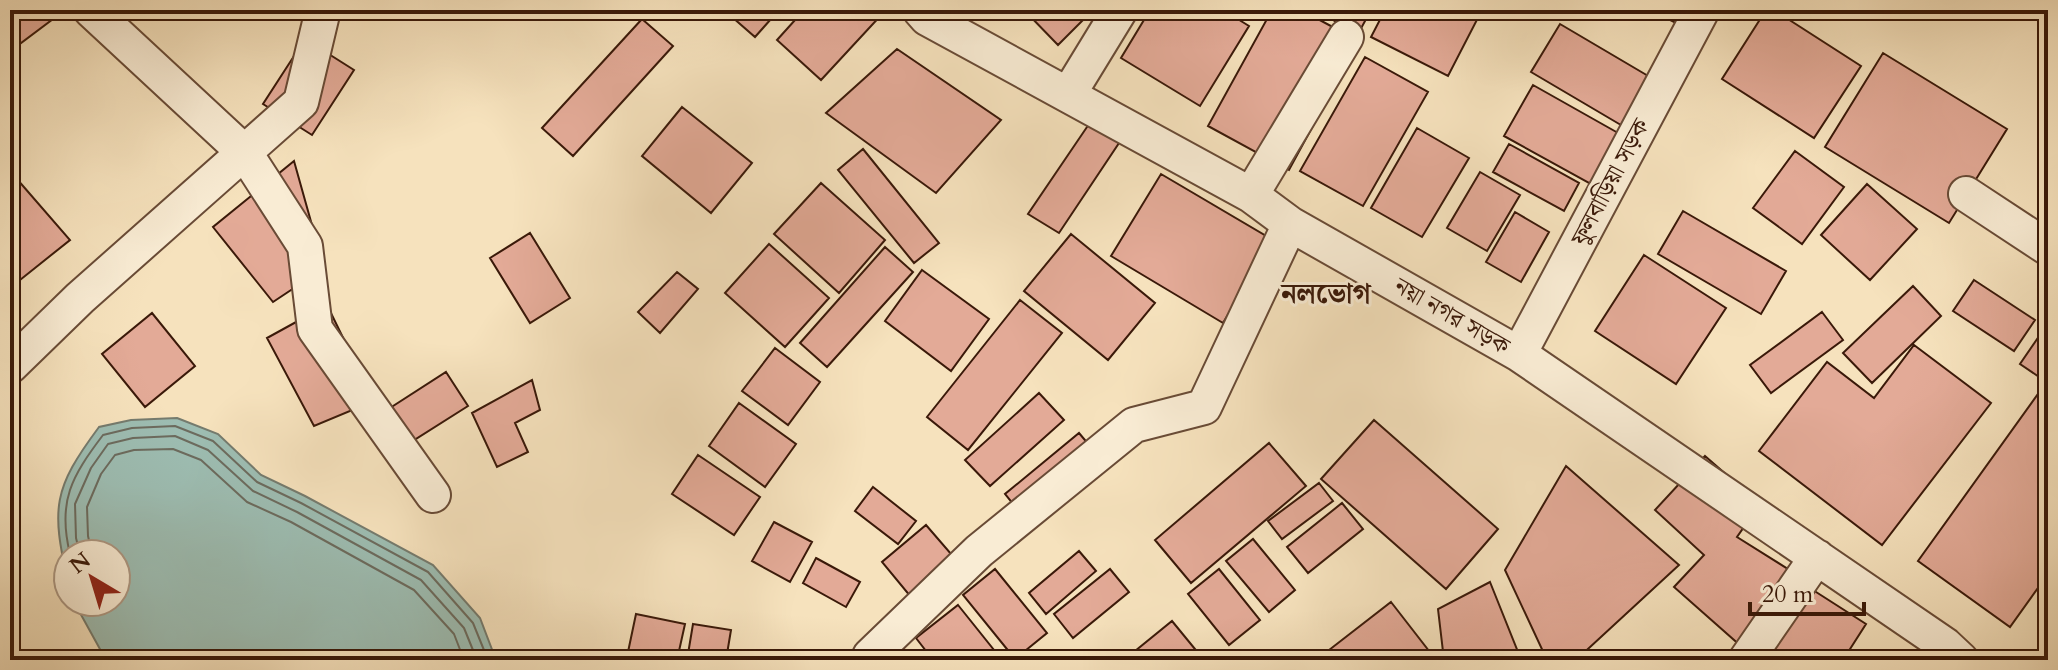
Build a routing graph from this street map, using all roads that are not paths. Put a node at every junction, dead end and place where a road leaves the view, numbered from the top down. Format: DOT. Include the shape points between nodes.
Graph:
graph roads {
  1 [pos="91,10"];
  2 [pos="323,10"];
  3 [pos="920,10"];
  4 [pos="1120,10"];
  5 [pos="1702,10"];
  6 [pos="1346,37"];
  7 [pos="1068,95"];
  8 [pos="245,153"];
  9 [pos="1966,194"];
  10 [pos="1251,195"];
  11 [pos="1290,224"];
  12 [pos="2048,248"];
  13 [pos="1519,354"];
  14 [pos="10,366"];
  15 [pos="433,495"];
  16 [pos="1817,557"];
  17 [pos="870,656"];
  18 [pos="1746,660"];
  19 [pos="1961,660"];
  1 -- 8 [label="street"];
  2 -- 8 [label="street" via="301,102"];
  3 -- 7 [label="street, নয়া নগর সড়ক"];
  4 -- 7 [label="street"];
  5 -- 13 [label="street, ফুলবাড়িয়া সড়ক"];
  6 -- 10 [label="street"];
  7 -- 10 [label="street, নয়া নগর সড়ক"];
  8 -- 14 [label="street"];
  8 -- 15 [label="street" via="305,246 315,329"];
  9 -- 12 [label="street"];
  10 -- 11 [label="street, নয়া নগর সড়ক"];
  11 -- 13 [label="street, নয়া নগর সড়ক"];
  11 -- 17 [label="street" via="1204,407 1134,425 979,551"];
  13 -- 16 [label="street, নয়া নগর সড়ক"];
  16 -- 18 [label="street"];
  16 -- 19 [label="street, নয়া নগর সড়ক"];
}
